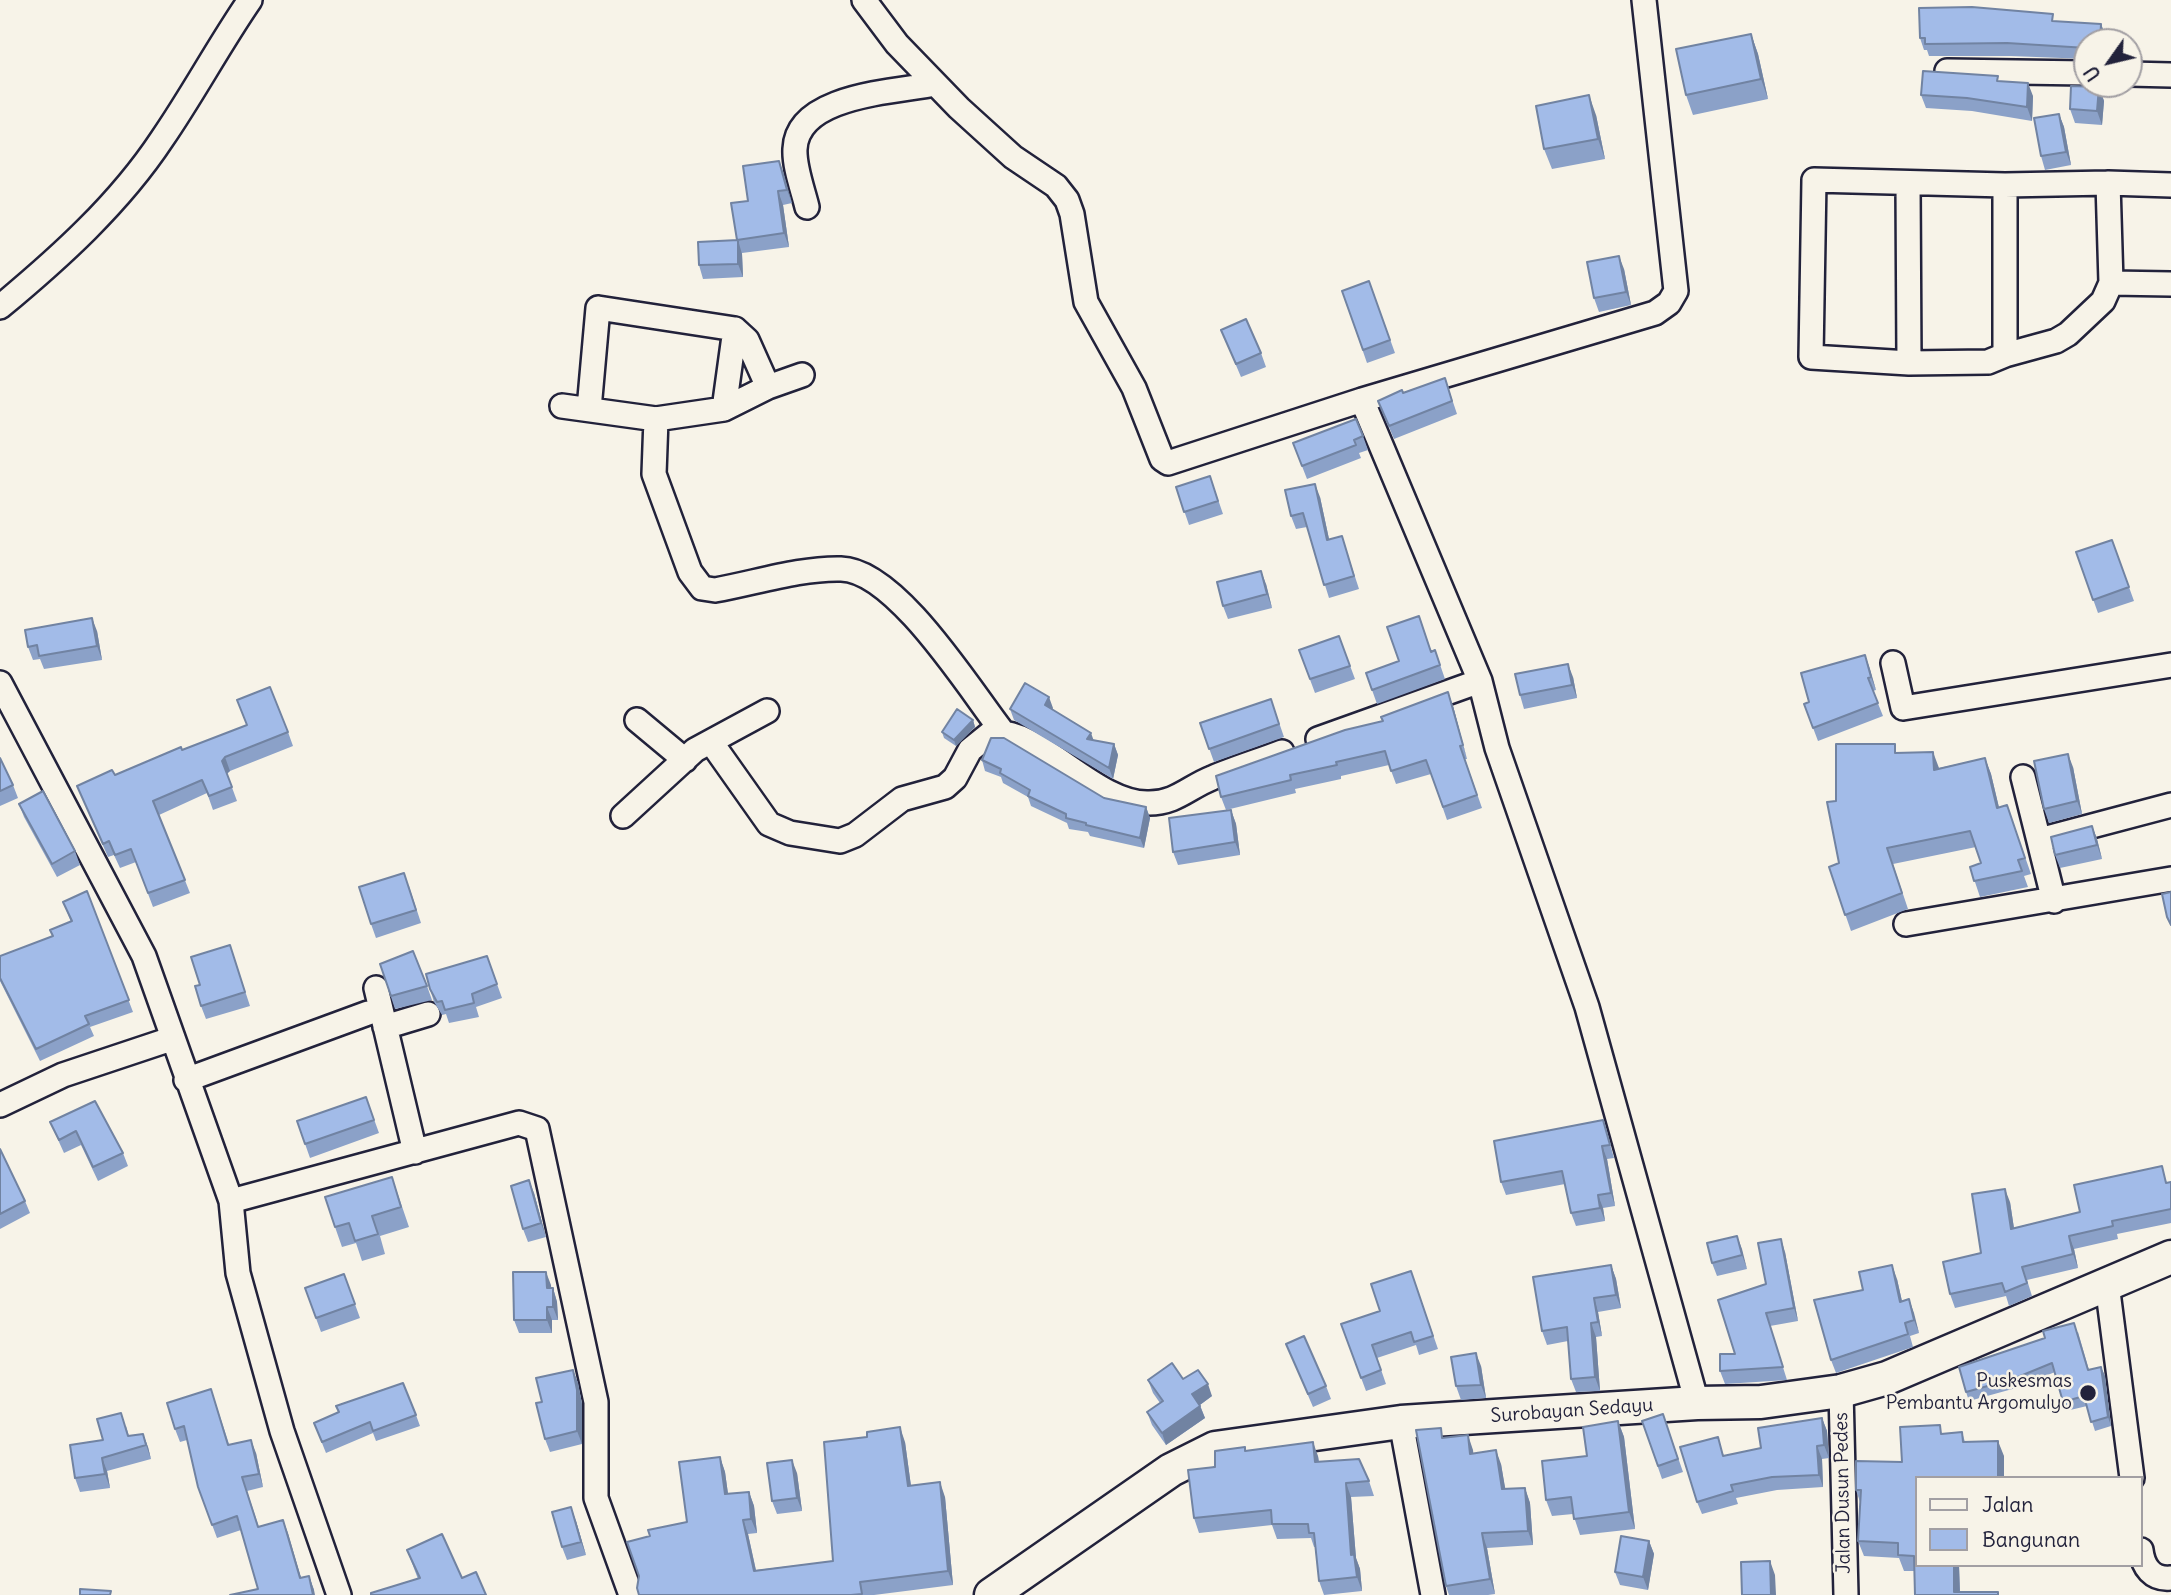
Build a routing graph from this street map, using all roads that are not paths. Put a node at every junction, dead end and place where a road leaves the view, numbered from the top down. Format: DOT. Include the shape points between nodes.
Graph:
graph roads {
  1 [pos="250,0"];
  2 [pos="864,0"];
  3 [pos="1644,0"];
  4 [pos="1947,71"];
  5 [pos="2073,73"];
  6 [pos="2143,74"];
  7 [pos="2171,75"];
  8 [pos="935,84"];
  9 [pos="2108,183"];
  10 [pos="1908,184"];
  11 [pos="2006,185"];
  12 [pos="2171,185"];
  13 [pos="807,207"];
  14 [pos="2111,283"];
  15 [pos="2171,284"];
  16 [pos="0,307"];
  17 [pos="735,329"];
  18 [pos="2005,355"];
  19 [pos="1909,363"];
  20 [pos="802,375"];
  21 [pos="768,387"];
  22 [pos="1362,400"];
  23 [pos="562,406"];
  24 [pos="589,409"];
  25 [pos="724,409"];
  26 [pos="656,419"];
  27 [pos="1893,663"];
  28 [pos="2171,665"];
  29 [pos="1480,681"];
  30 [pos="0,683"];
  31 [pos="767,712"];
  32 [pos="636,720"];
  33 [pos="1002,732"];
  34 [pos="711,742"];
  35 [pos="685,760"];
  36 [pos="2023,777"];
  37 [pos="2171,805"];
  38 [pos="623,816"];
  39 [pos="2039,840"];
  40 [pos="2171,878"];
  41 [pos="2054,901"];
  42 [pos="1906,924"];
  43 [pos="376,988"];
  44 [pos="428,1014"];
  45 [pos="377,1020"];
  46 [pos="171,1039"];
  47 [pos="187,1080"];
  48 [pos="0,1105"];
  49 [pos="415,1152"];
  50 [pos="231,1201"];
  51 [pos="2171,1257"];
  52 [pos="2107,1284"];
  53 [pos="1841,1391"];
  54 [pos="1697,1403"];
  55 [pos="1401,1422"];
  56 [pos="2132,1476"];
  57 [pos="2143,1564"];
  58 [pos="2171,1578"];
  59 [pos="339,1595"];
  60 [pos="631,1595"];
  61 [pos="991,1595"];
  62 [pos="1433,1595"];
  63 [pos="1846,1595"];
  1 -- 16 [label="street" via="162,140 114,201 45,270"];
  2 -- 8 [label="street"];
  3 -- 22 [label="street" via="1676,291 1669,303 1655,313"];
  4 -- 5 [label="street"];
  6 -- 7 [label="street"];
  8 -- 13 [label="street" via="827,106 809,117 795,149"];
  8 -- 22 [label="street" via="1067,200 1086,302 1134,388 1164,462"];
  9 -- 11 [label="street"];
  9 -- 12 [label="street"];
  9 -- 14 [label="street"];
  10 -- 11 [label="street"];
  10 -- 19 [label="street"];
  10 -- 19 [label="street" via="1814,180 1811,357"];
  11 -- 18 [label="street"];
  14 -- 15 [label="street"];
  14 -- 18 [label="street" via="2103,301 2068,334"];
  17 -- 21 [label="street" via="747,340"];
  17 -- 24 [label="street" via="598,308"];
  17 -- 25 [label="street"];
  18 -- 19 [label="street" via="1988,362"];
  20 -- 21 [label="street"];
  21 -- 25 [label="street"];
  22 -- 29 [label="street"];
  23 -- 24 [label="street"];
  24 -- 26 [label="street"];
  25 -- 26 [label="street"];
  26 -- 33 [label="street" via="654,474 690,572 702,588 715,590 821,570 861,574 889,591 909,611"];
  27 -- 28 [label="street" via="1903,708"];
  29 -- 33 [label="street" via="1209,779 1177,799 1147,804 1115,796 1029,743"];
  29 -- 54 [label="street" via="1497,748 1587,1007"];
  30 -- 46 [label="street" via="144,956"];
  31 -- 34 [label="street"];
  32 -- 35 [label="street"];
  33 -- 34 [label="street" via="978,740 945,787 902,799 840,841 790,833 769,824"];
  34 -- 35 [label="street"];
  35 -- 38 [label="street"];
  36 -- 39 [label="street"];
  37 -- 39 [label="street"];
  39 -- 41 [label="street"];
  40 -- 41 [label="street"];
  41 -- 42 [label="street"];
  43 -- 45 [label="street"];
  44 -- 45 [label="street"];
  45 -- 47 [label="street"];
  45 -- 49 [label="street"];
  46 -- 47 [label="street"];
  46 -- 48 [label="street" via="63,1075"];
  47 -- 50 [label="street"];
  49 -- 50 [label="street"];
  49 -- 60 [label="street" via="519,1123 532,1125 540,1134 596,1402 596,1497"];
  50 -- 59 [label="street" via="238,1273 282,1431"];
  51 -- 52 [label="main road, Surobayan Sedayu"];
  52 -- 53 [label="main road, Surobayan Sedayu" via="1887,1378"];
  52 -- 56 [label="street"];
  53 -- 54 [label="main road, Surobayan Sedayu" via="1761,1402"];
  53 -- 63 [label="street, Jalan Dusun Pedes"];
  54 -- 55 [label="main road, Surobayan Sedayu"];
  55 -- 61 [label="main road, Surobayan Sedayu" via="1215,1448 1192,1458"];
  55 -- 62 [label="street"];
  57 -- 58 [label="street" via="2153,1575"];
}
